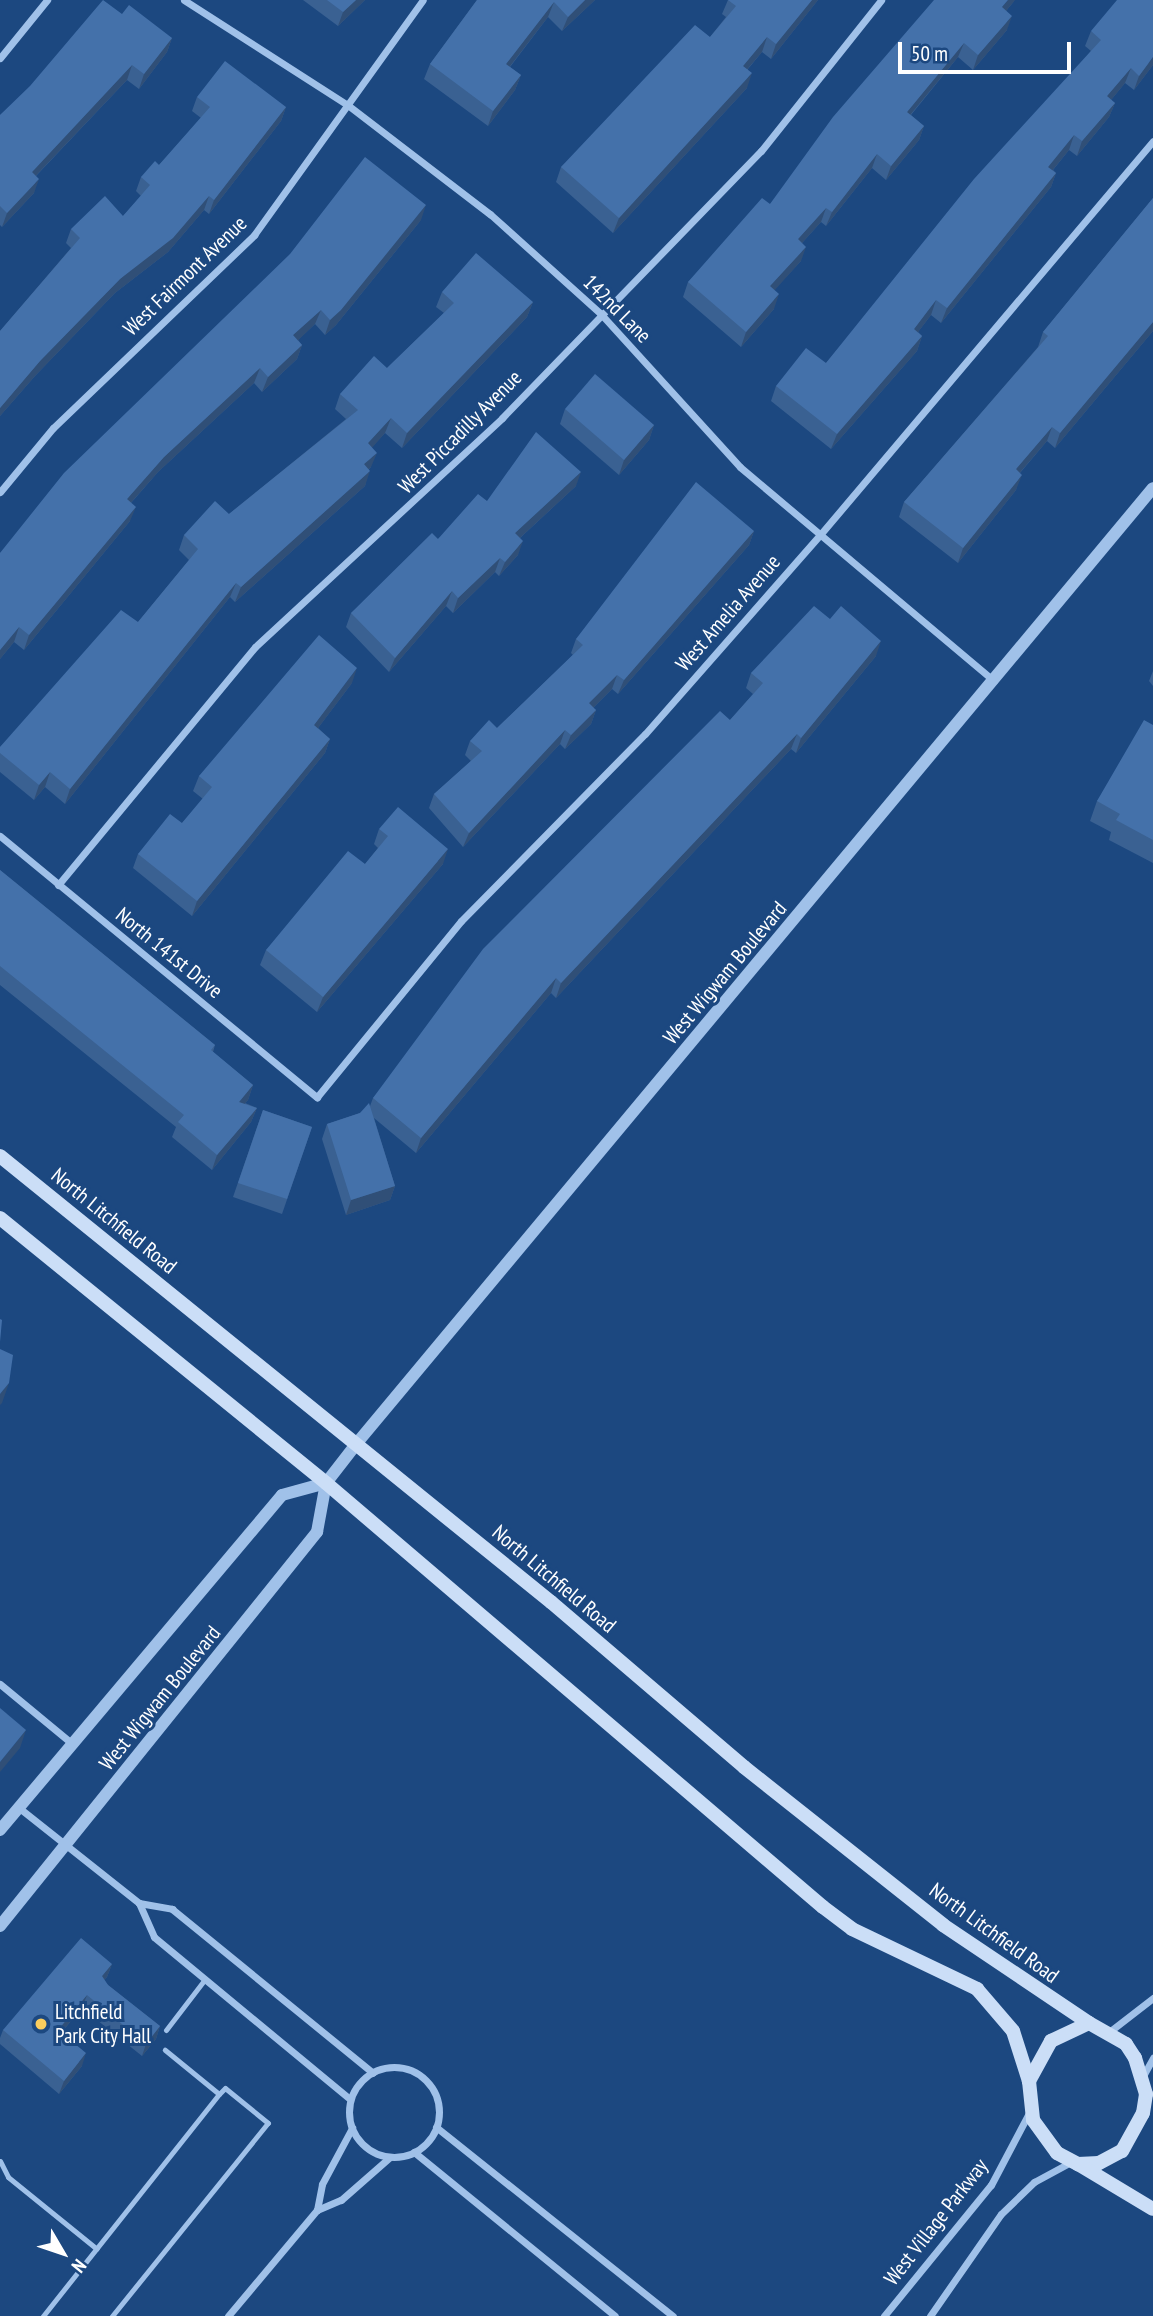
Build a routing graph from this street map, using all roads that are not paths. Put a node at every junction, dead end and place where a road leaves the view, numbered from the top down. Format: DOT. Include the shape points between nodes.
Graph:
graph roads {
  1 [pos="47,0"];
  2 [pos="184,0"];
  3 [pos="423,0"];
  4 [pos="881,0"];
  5 [pos="0,58"];
  6 [pos="349,106"];
  7 [pos="1153,141"];
  8 [pos="600,313"];
  9 [pos="1153,488"];
  10 [pos="0,492"];
  11 [pos="819,536"];
  12 [pos="994,681"];
  13 [pos="0,836"];
  14 [pos="58,885"];
  15 [pos="317,1097"];
  16 [pos="0,1156"];
  17 [pos="0,1218"];
  18 [pos="357,1443"];
  19 [pos="326,1483"];
  20 [pos="0,1684"];
  21 [pos="70,1742"];
  22 [pos="18,1807"];
  23 [pos="0,1829"];
  24 [pos="65,1845"];
  25 [pos="139,1903"];
  26 [pos="0,1926"];
  27 [pos="205,1979"];
  28 [pos="1153,1998"];
  29 [pos="1089,2023"];
  30 [pos="166,2030"];
  31 [pos="1110,2032"];
  32 [pos="165,2050"];
  33 [pos="1153,2058"];
  34 [pos="373,2073"];
  35 [pos="1143,2076"];
  36 [pos="1030,2081"];
  37 [pos="219,2094"];
  38 [pos="350,2099"];
  39 [pos="1145,2099"];
  40 [pos="1031,2110"];
  41 [pos="1153,2123"];
  42 [pos="436,2127"];
  43 [pos="352,2128"];
  44 [pos="414,2152"];
  45 [pos="390,2157"];
  46 [pos="0,2161"];
  47 [pos="1075,2163"];
  48 [pos="1153,2209"];
  49 [pos="317,2210"];
  50 [pos="97,2249"];
  51 [pos="43,2316"];
  52 [pos="113,2316"];
  53 [pos="228,2316"];
  54 [pos="615,2316"];
  55 [pos="673,2316"];
  56 [pos="884,2316"];
  57 [pos="930,2316"];
  1 -- 5 [label="street"];
  2 -- 6 [label="street, 142nd Lane"];
  3 -- 6 [label="street, West Fairmont Avenue"];
  4 -- 8 [label="street, West Piccadilly Avenue" via="761,150"];
  6 -- 8 [label="street, 142nd Lane" via="490,214"];
  6 -- 10 [label="street, West Fairmont Avenue" via="254,235 53,428"];
  7 -- 11 [label="street, West Amelia Avenue"];
  8 -- 11 [label="street, 142nd Lane" via="740,467"];
  8 -- 14 [label="street, West Piccadilly Avenue" via="493,427 255,647"];
  9 -- 12 [label="street, West Wigwam Boulevard"];
  11 -- 12 [label="street, 142nd Lane"];
  11 -- 15 [label="street, West Amelia Avenue" via="645,734 461,921"];
  12 -- 18 [label="street, West Wigwam Boulevard"];
  13 -- 14 [label="street, North 141st Drive"];
  14 -- 15 [label="street, North 141st Drive"];
  16 -- 18 [label="main road, North Litchfield Road"];
  17 -- 19 [label="main road"];
  18 -- 19 [label="street, West Wigwam Boulevard"];
  18 -- 29 [label="main road, North Litchfield Road" via="754,1776 943,1925"];
  19 -- 21 [label="street, West Wigwam Boulevard" via="282,1495"];
  19 -- 24 [label="street, West Wigwam Boulevard" via="317,1532"];
  19 -- 36 [label="main road" via="823,1907 852,1929 977,1989 1013,2031"];
  20 -- 21 [label="street"];
  21 -- 22 [label="street, West Wigwam Boulevard"];
  22 -- 23 [label="street, West Wigwam Boulevard"];
  22 -- 24 [label="street"];
  24 -- 25 [label="street"];
  24 -- 26 [label="street, West Wigwam Boulevard"];
  25 -- 27 [label="street" via="154,1937"];
  25 -- 34 [label="street" via="172,1909"];
  27 -- 30 [label="lane"];
  27 -- 38 [label="street"];
  28 -- 31 [label="street"];
  29 -- 31 [label="main road"];
  29 -- 36 [label="main road" via="1051,2041"];
  31 -- 35 [label="main road" via="1126,2044"];
  32 -- 37 [label="lane"];
  33 -- 35 [label="street"];
  34 -- 38 [label="street"];
  34 -- 42 [label="street" via="405,2068 423,2078 438,2106"];
  35 -- 39 [label="main road"];
  36 -- 40 [label="main road"];
  37 -- 50 [label="lane"];
  37 -- 52 [label="lane" via="225,2088 268,2123"];
  38 -- 43 [label="street"];
  39 -- 41 [label="main road"];
  39 -- 47 [label="main road" via="1135,2133 1122,2151"];
  40 -- 47 [label="main road" via="1043,2139"];
  40 -- 56 [label="street, West Village Parkway" via="991,2185"];
  42 -- 44 [label="street"];
  42 -- 55 [label="street"];
  43 -- 45 [label="street" via="366,2148"];
  43 -- 49 [label="street" via="322,2184"];
  44 -- 45 [label="street"];
  44 -- 54 [label="street"];
  45 -- 49 [label="street" via="341,2200"];
  46 -- 50 [label="lane" via="8,2177"];
  47 -- 48 [label="main road"];
  47 -- 57 [label="street" via="1034,2182 1002,2214"];
  49 -- 53 [label="street"];
  50 -- 51 [label="lane"];
}
